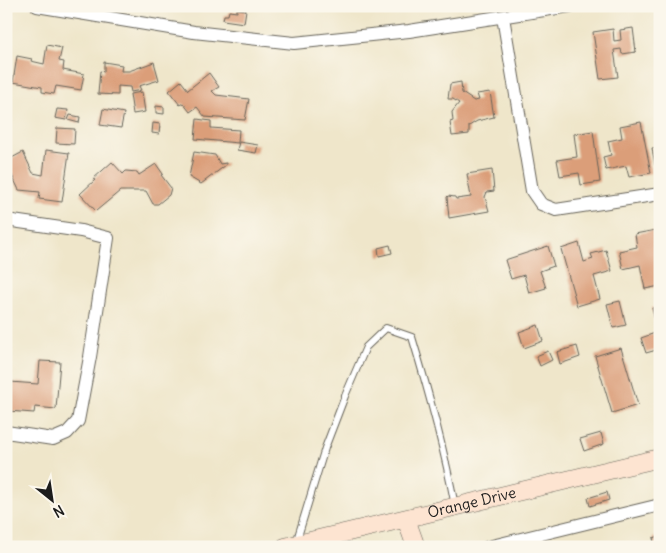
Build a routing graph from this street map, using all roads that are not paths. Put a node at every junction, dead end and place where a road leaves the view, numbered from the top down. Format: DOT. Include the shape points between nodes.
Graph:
graph roads {
  1 [pos="37,6"];
  2 [pos="570,6"];
  3 [pos="73,9"];
  4 [pos="503,17"];
  5 [pos="660,194"];
  6 [pos="6,220"];
  7 [pos="6,432"];
  8 [pos="660,458"];
  9 [pos="660,505"];
  10 [pos="456,507"];
  11 [pos="406,519"];
  12 [pos="290,546"];
  13 [pos="416,547"];
  14 [pos="488,547"];
  1 -- 3 [label="street"];
  2 -- 4 [label="street"];
  3 -- 4 [label="street" via="194,32 294,43"];
  4 -- 5 [label="street" via="532,191 541,204 556,210"];
  6 -- 7 [label="street" via="108,238 78,420 67,433 53,439"];
  8 -- 10 [label="street, Orange Drive"];
  9 -- 14 [label="street"];
  10 -- 11 [label="street, Orange Drive"];
  10 -- 12 [label="lane" via="412,337 386,328 366,347"];
  11 -- 12 [label="street, Orange Drive"];
  11 -- 13 [label="street"];
}
